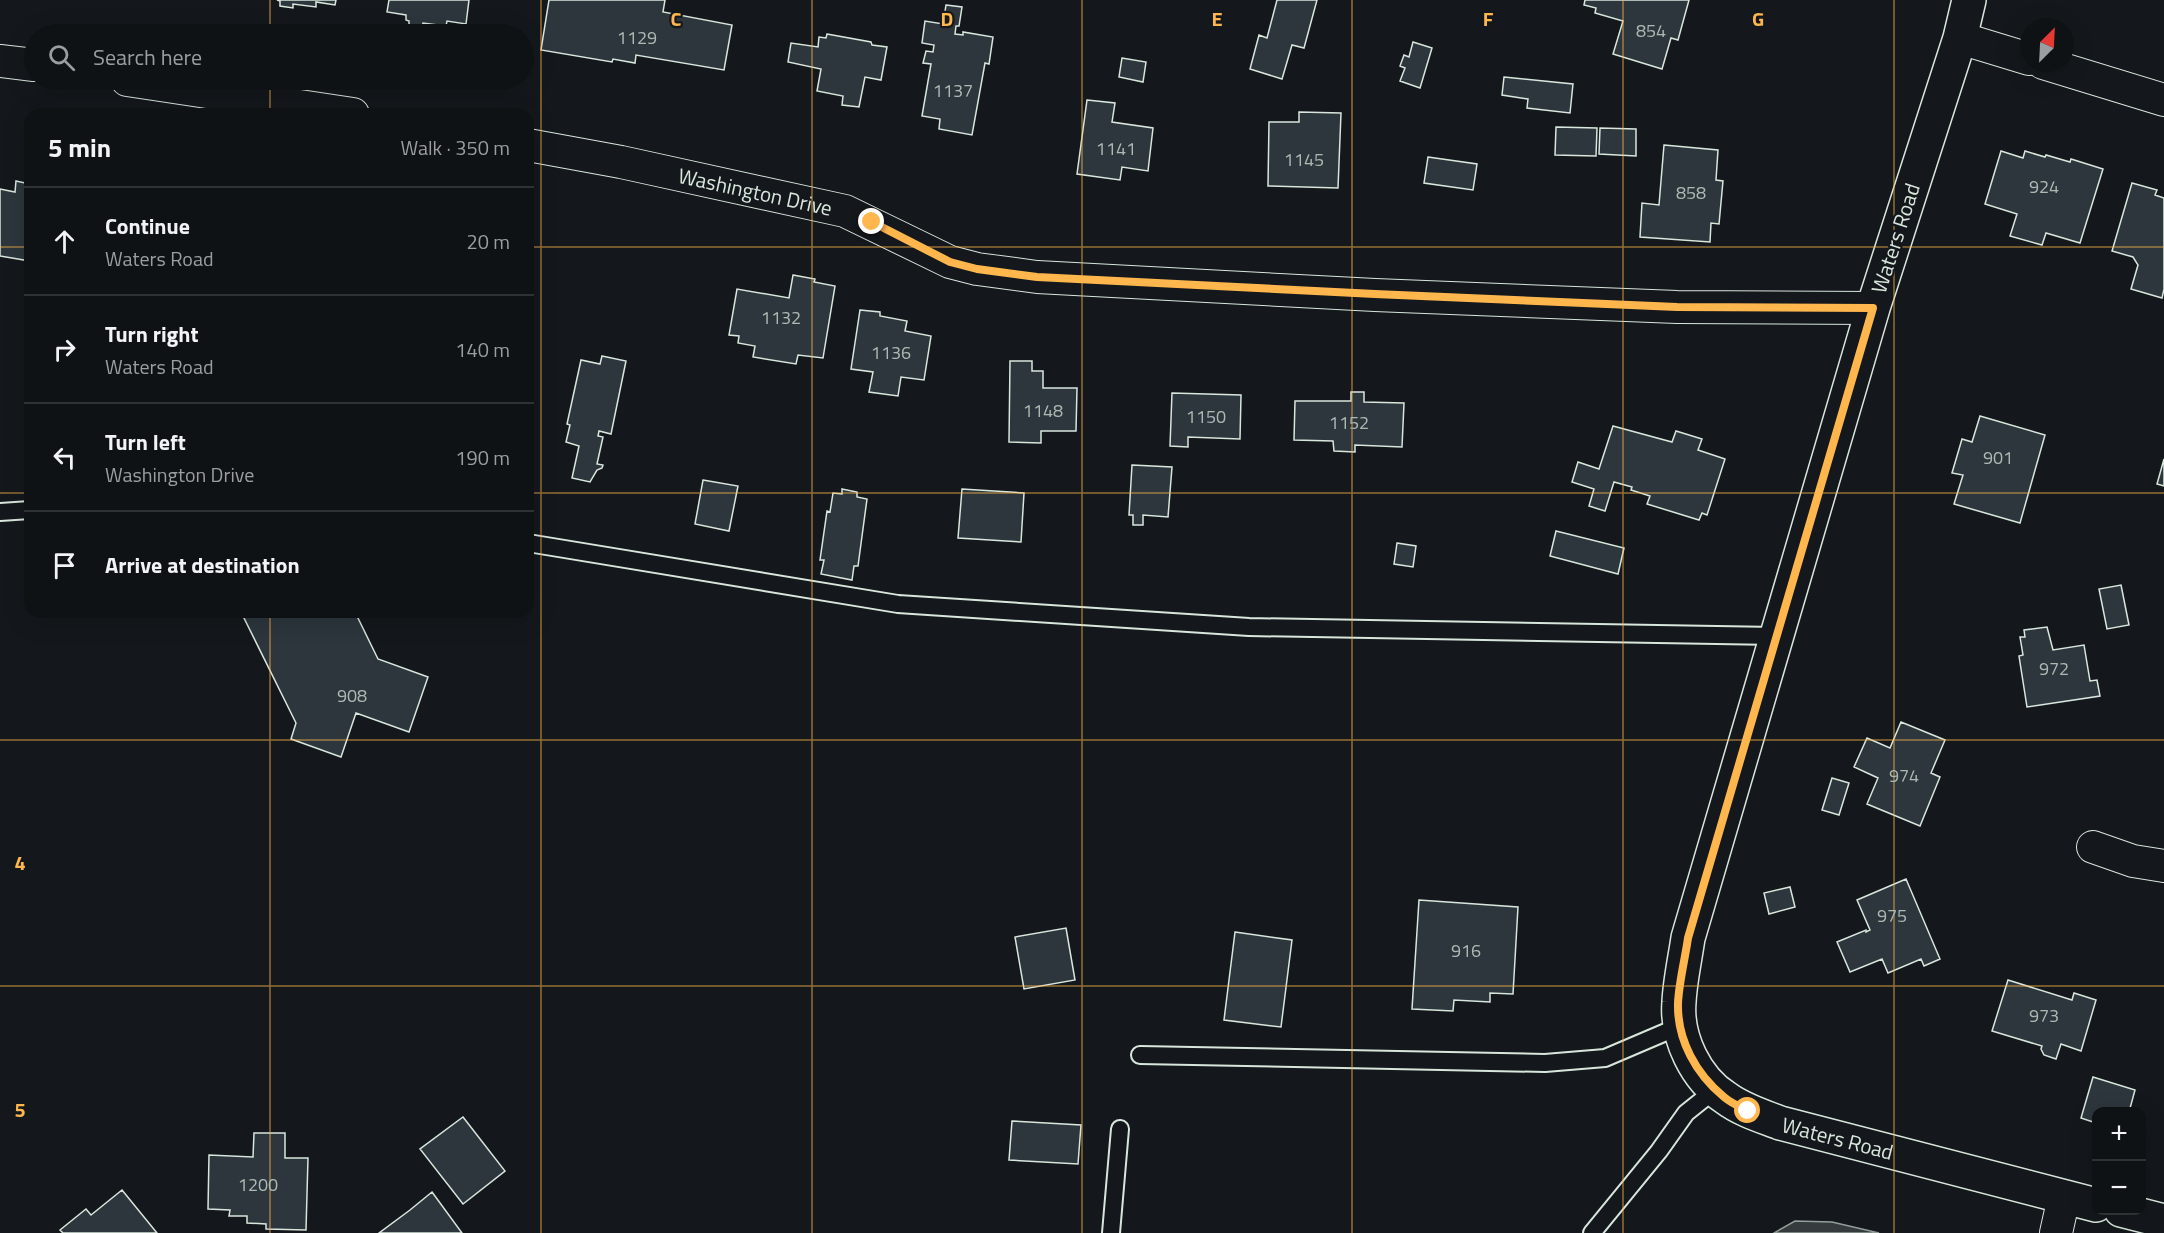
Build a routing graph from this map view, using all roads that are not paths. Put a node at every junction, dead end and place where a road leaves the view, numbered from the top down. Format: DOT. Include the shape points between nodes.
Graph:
graph roads {
  1 [pos="1969,0"];
  2 [pos="1960,38"];
  3 [pos="2020,56"];
  4 [pos="0,61"];
  5 [pos="24,64"];
  6 [pos="2072,72"];
  7 [pos="193,90"];
  8 [pos="2164,100"];
  9 [pos="313,108"];
  10 [pos="534,146"];
  11 [pos="1873,308"];
  12 [pos="24,511"];
  13 [pos="0,513"];
  14 [pos="534,544"];
  15 [pos="1776,636"];
  16 [pos="2093,847"];
  17 [pos="2164,867"];
  18 [pos="1680,1026"];
  19 [pos="1140,1055"];
  20 [pos="1716,1089"];
  21 [pos="1120,1129"];
  22 [pos="2064,1197"];
  23 [pos="2092,1204"];
  24 [pos="2141,1215"];
  25 [pos="2164,1221"];
  26 [pos="1111,1233"];
  27 [pos="1592,1233"];
  28 [pos="2056,1233"];
  1 -- 2 [label="street, Waters Road"];
  2 -- 3 [label="street"];
  2 -- 11 [label="street, Waters Road"];
  4 -- 5 [label="street"];
  6 -- 8 [label="street"];
  7 -- 9 [label="street"];
  10 -- 11 [label="street, Washington Drive" via="845,211 950,262 1037,277 1677,307"];
  11 -- 15 [label="street, Waters Road"];
  12 -- 13 [label="lane"];
  14 -- 15 [label="lane" via="898,604 1249,627"];
  15 -- 18 [label="street, Waters Road" via="1688,938 1678,1004"];
  16 -- 17 [label="street"];
  18 -- 19 [label="lane" via="1605,1058 1545,1063"];
  18 -- 20 [label="street, Waters Road" via="1697,1070"];
  20 -- 22 [label="street, Waters Road" via="1740,1107 1780,1123"];
  20 -- 27 [label="lane" via="1686,1113"];
  21 -- 26 [label="lane"];
  22 -- 23 [label="street, Waters Road"];
  22 -- 28 [label="street"];
  24 -- 25 [label="street"];
}
